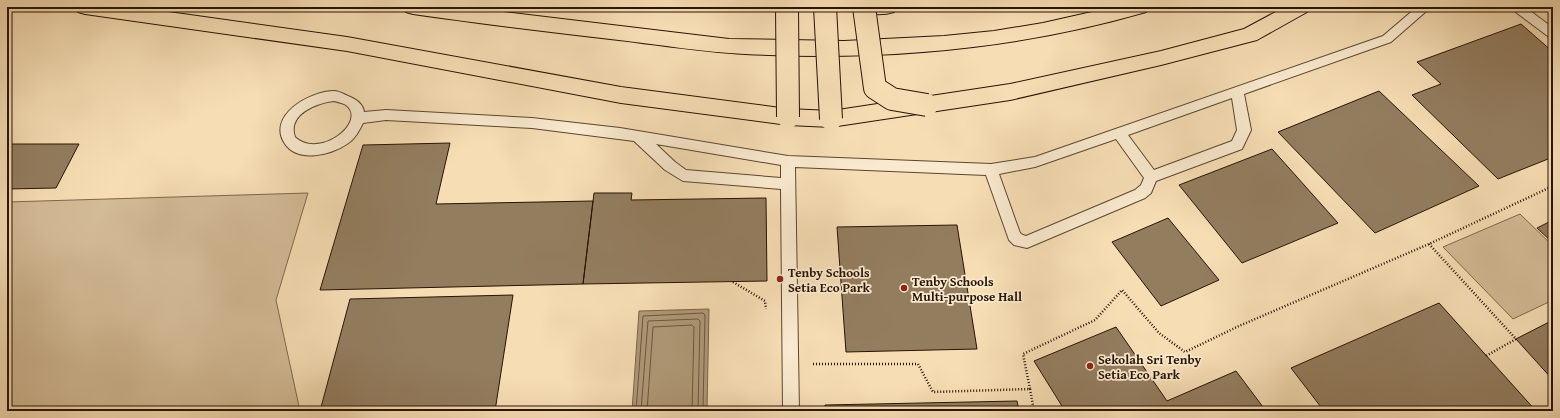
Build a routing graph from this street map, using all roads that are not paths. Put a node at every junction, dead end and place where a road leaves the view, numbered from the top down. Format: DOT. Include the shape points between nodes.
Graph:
graph roads {
  1 [pos="85,7"];
  2 [pos="413,7"];
  3 [pos="787,7"];
  4 [pos="825,7"];
  5 [pos="864,7"];
  6 [pos="871,7"];
  7 [pos="887,7"];
  8 [pos="1139,7"];
  9 [pos="1300,7"];
  10 [pos="1424,7"];
  11 [pos="1517,7"];
  12 [pos="1553,34"];
  13 [pos="1237,92"];
  14 [pos="927,105"];
  15 [pos="788,117"];
  16 [pos="359,118"];
  17 [pos="831,119"];
  18 [pos="1119,133"];
  19 [pos="638,136"];
  20 [pos="788,162"];
  21 [pos="991,170"];
  22 [pos="1151,177"];
  23 [pos="788,184"];
  24 [pos="791,411"];
  1 -- 15 [label="highway" via="347,44 622,95"];
  2 -- 8 [label="highway" via="495,19 744,47 847,48 951,43 1027,34 1104,18"];
  3 -- 15 [label="highway, bridge"];
  4 -- 17 [label="highway, bridge"];
  5 -- 14 [label="highway, bridge" via="875,88 892,99"];
  6 -- 7 [label="highway"];
  9 -- 14 [label="highway" via="1250,35 1010,92"];
  10 -- 13 [label="lane" via="1387,38"];
  11 -- 12 [label="lane"];
  13 -- 18 [label="lane"];
  13 -- 22 [label="lane" via="1244,130 1237,145"];
  14 -- 17 [label="highway, bridge"];
  15 -- 17 [label="highway"];
  16 -- 16 [label="lane" via="349,136 329,148 305,150 289,140 288,123 301,107 323,97 345,98 358,109"];
  16 -- 19 [label="lane" via="386,115 532,123"];
  18 -- 21 [label="lane" via="1036,162"];
  18 -- 22 [label="lane"];
  19 -- 20 [label="lane"];
  19 -- 23 [label="lane" via="670,166 684,175"];
  20 -- 21 [label="lane"];
  20 -- 23 [label="lane"];
  21 -- 22 [label="lane" via="1014,236 1019,241 1027,242 1140,194 1146,189"];
  23 -- 24 [label="lane"];
}
